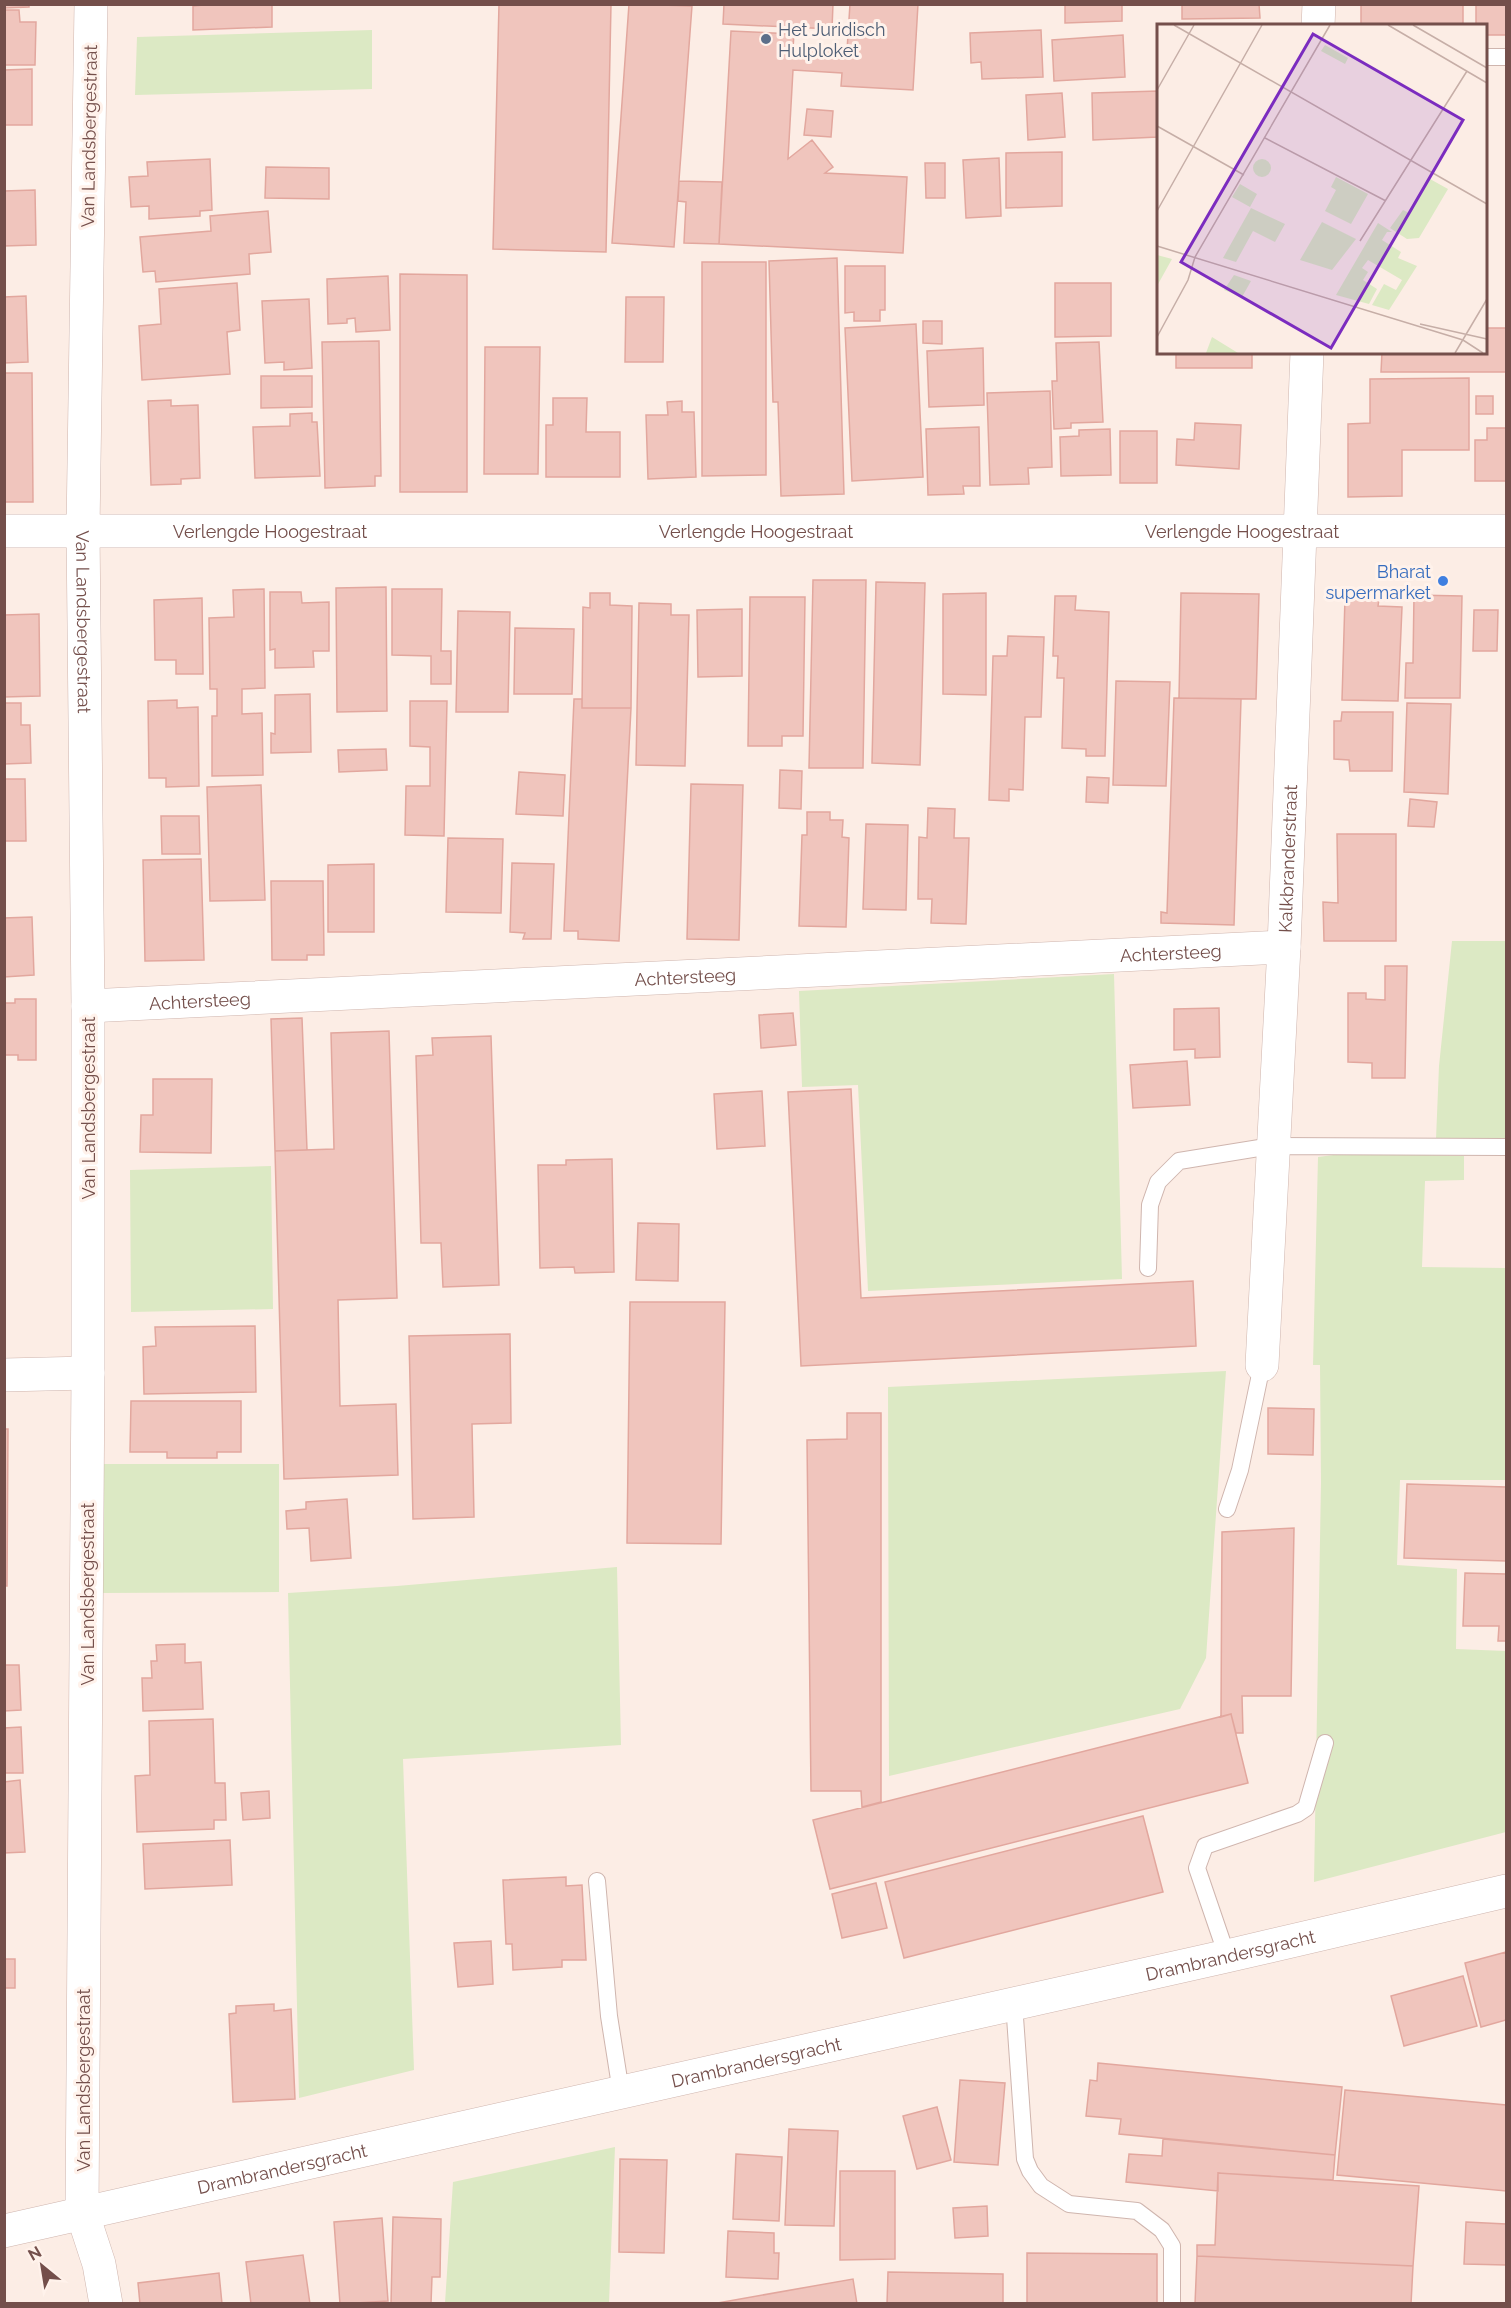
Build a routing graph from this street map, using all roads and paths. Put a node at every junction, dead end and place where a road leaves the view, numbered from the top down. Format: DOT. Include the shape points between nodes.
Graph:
graph roads {
  1 [pos="91,4"];
  2 [pos="1319,4"];
  3 [pos="1318,24"];
  4 [pos="1487,57"];
  5 [pos="1506,57"];
  6 [pos="1307,354"];
  7 [pos="83,530"];
  8 [pos="4,531"];
  9 [pos="1506,531"];
  10 [pos="1299,532"];
  11 [pos="1284,947"];
  12 [pos="88,1006"];
  13 [pos="1272,1146"];
  14 [pos="1506,1147"];
  15 [pos="1148,1269"];
  16 [pos="1262,1365"];
  17 [pos="88,1373"];
  18 [pos="4,1375"];
  19 [pos="1227,1509"];
  20 [pos="1325,1743"];
  21 [pos="597,1881"];
  22 [pos="1506,1891"];
  23 [pos="1227,1956"];
  24 [pos="1014,2003"];
  25 [pos="621,2092"];
  26 [pos="82,2212"];
  27 [pos="4,2231"];
  28 [pos="106,2304"];
  29 [pos="1172,2304"];
  1 -- 7 [label="street, Van Landsbergestraat"];
  2 -- 3 [label="street"];
  4 -- 5 [label="lane"];
  6 -- 10 [label="street, Kalkbranderstraat"];
  7 -- 8 [label="street, Verlengde Hoogestraat"];
  7 -- 10 [label="street, Verlengde Hoogestraat"];
  7 -- 12 [label="street, Van Landsbergestraat"];
  9 -- 10 [label="street, Verlengde Hoogestraat"];
  10 -- 11 [label="street, Kalkbranderstraat"];
  11 -- 12 [label="street, Achtersteeg"];
  11 -- 13 [label="street, Kalkbranderstraat"];
  12 -- 17 [label="street, Van Landsbergestraat"];
  13 -- 14 [label="lane"];
  13 -- 15 [label="lane" via="1179,1161 1158,1182 1150,1204"];
  13 -- 16 [label="street, Kalkbranderstraat"];
  16 -- 19 [label="lane" via="1240,1470"];
  17 -- 18 [label="street"];
  17 -- 26 [label="street, Van Landsbergestraat"];
  20 -- 23 [label="lane" via="1305,1808 1205,1846 1201,1852 1197,1868"];
  21 -- 25 [label="lane" via="609,2016"];
  22 -- 23 [label="street, Drambrandersgracht"];
  23 -- 24 [label="street, Drambrandersgracht"];
  24 -- 25 [label="street, Drambrandersgracht"];
  24 -- 29 [label="lane" via="1025,2159 1030,2171 1041,2186 1069,2204 1137,2211 1162,2229 1172,2246"];
  25 -- 26 [label="street, Drambrandersgracht"];
  26 -- 27 [label="street, Drambrandersgracht"];
  26 -- 28 [label="street, Van Landsbergestraat" via="99,2264"];
}
